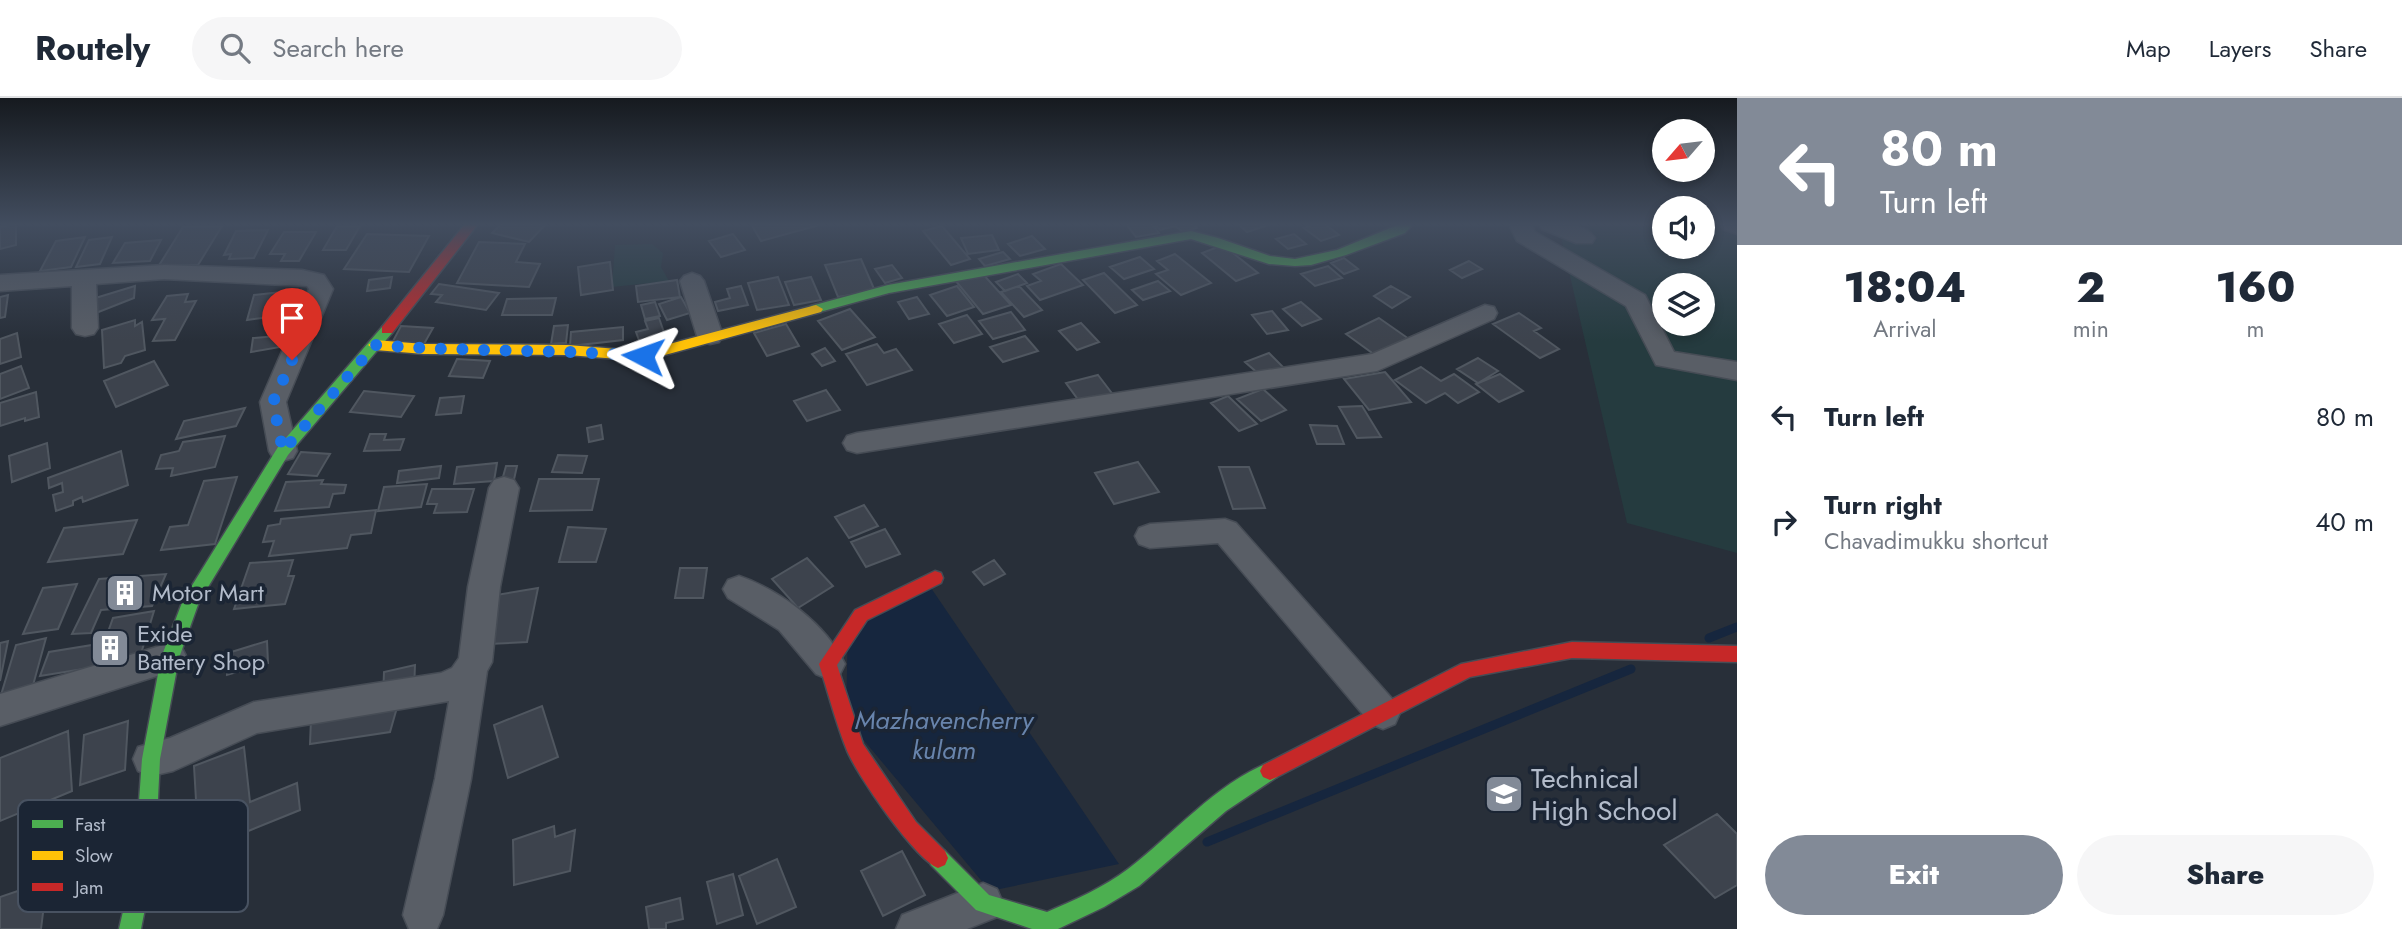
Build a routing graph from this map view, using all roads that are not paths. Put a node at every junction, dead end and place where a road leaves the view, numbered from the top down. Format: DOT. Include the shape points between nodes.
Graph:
graph roads {
  1 [pos="441,263"];
  2 [pos="1035,263"];
  3 [pos="1571,263"];
  4 [pos="84,277"];
  5 [pos="692,281"];
  6 [pos="0,283"];
  7 [pos="1485,313"];
  8 [pos="85,328"];
  9 [pos="710,337"];
  10 [pos="375,345"];
  11 [pos="1737,371"];
  12 [pos="857,443"];
  13 [pos="283,451"];
  14 [pos="503,488"];
  15 [pos="1150,536"];
  16 [pos="935,578"];
  17 [pos="739,589"];
  18 [pos="1737,654"];
  19 [pos="170,658"];
  20 [pos="828,664"];
  21 [pos="471,672"];
  22 [pos="0,710"];
  23 [pos="1383,713"];
  24 [pos="151,759"];
  25 [pos="149,800"];
  26 [pos="983,903"];
  27 [pos="423,915"];
  28 [pos="916,929"];
  1 -- 10 [label="street"];
  2 -- 9 [label="street" via="888,289"];
  3 -- 11 [label="street" via="1636,301 1665,359"];
  4 -- 6 [label="street"];
  4 -- 8 [label="street"];
  4 -- 13 [label="street" via="164,272 302,277 320,284 273,402"];
  5 -- 9 [label="street"];
  7 -- 12 [label="street" via="1377,362"];
  9 -- 10 [label="street" via="643,356"];
  10 -- 13 [label="street"];
  13 -- 19 [label="street" via="191,600"];
  14 -- 21 [label="street"];
  15 -- 23 [label="street" via="1226,531"];
  16 -- 20 [label="street" via="861,615"];
  17 -- 20 [label="street" via="790,620"];
  18 -- 23 [label="street" via="1572,650 1467,670"];
  19 -- 22 [label="street"];
  19 -- 24 [label="street"];
  20 -- 26 [label="street" via="855,748 909,829"];
  21 -- 24 [label="street" via="444,688 254,718"];
  21 -- 27 [label="street"];
  23 -- 26 [label="street" via="1251,781 1142,872 1083,906 1047,923"];
  24 -- 25 [label="street"];
  26 -- 28 [label="street"];
}
